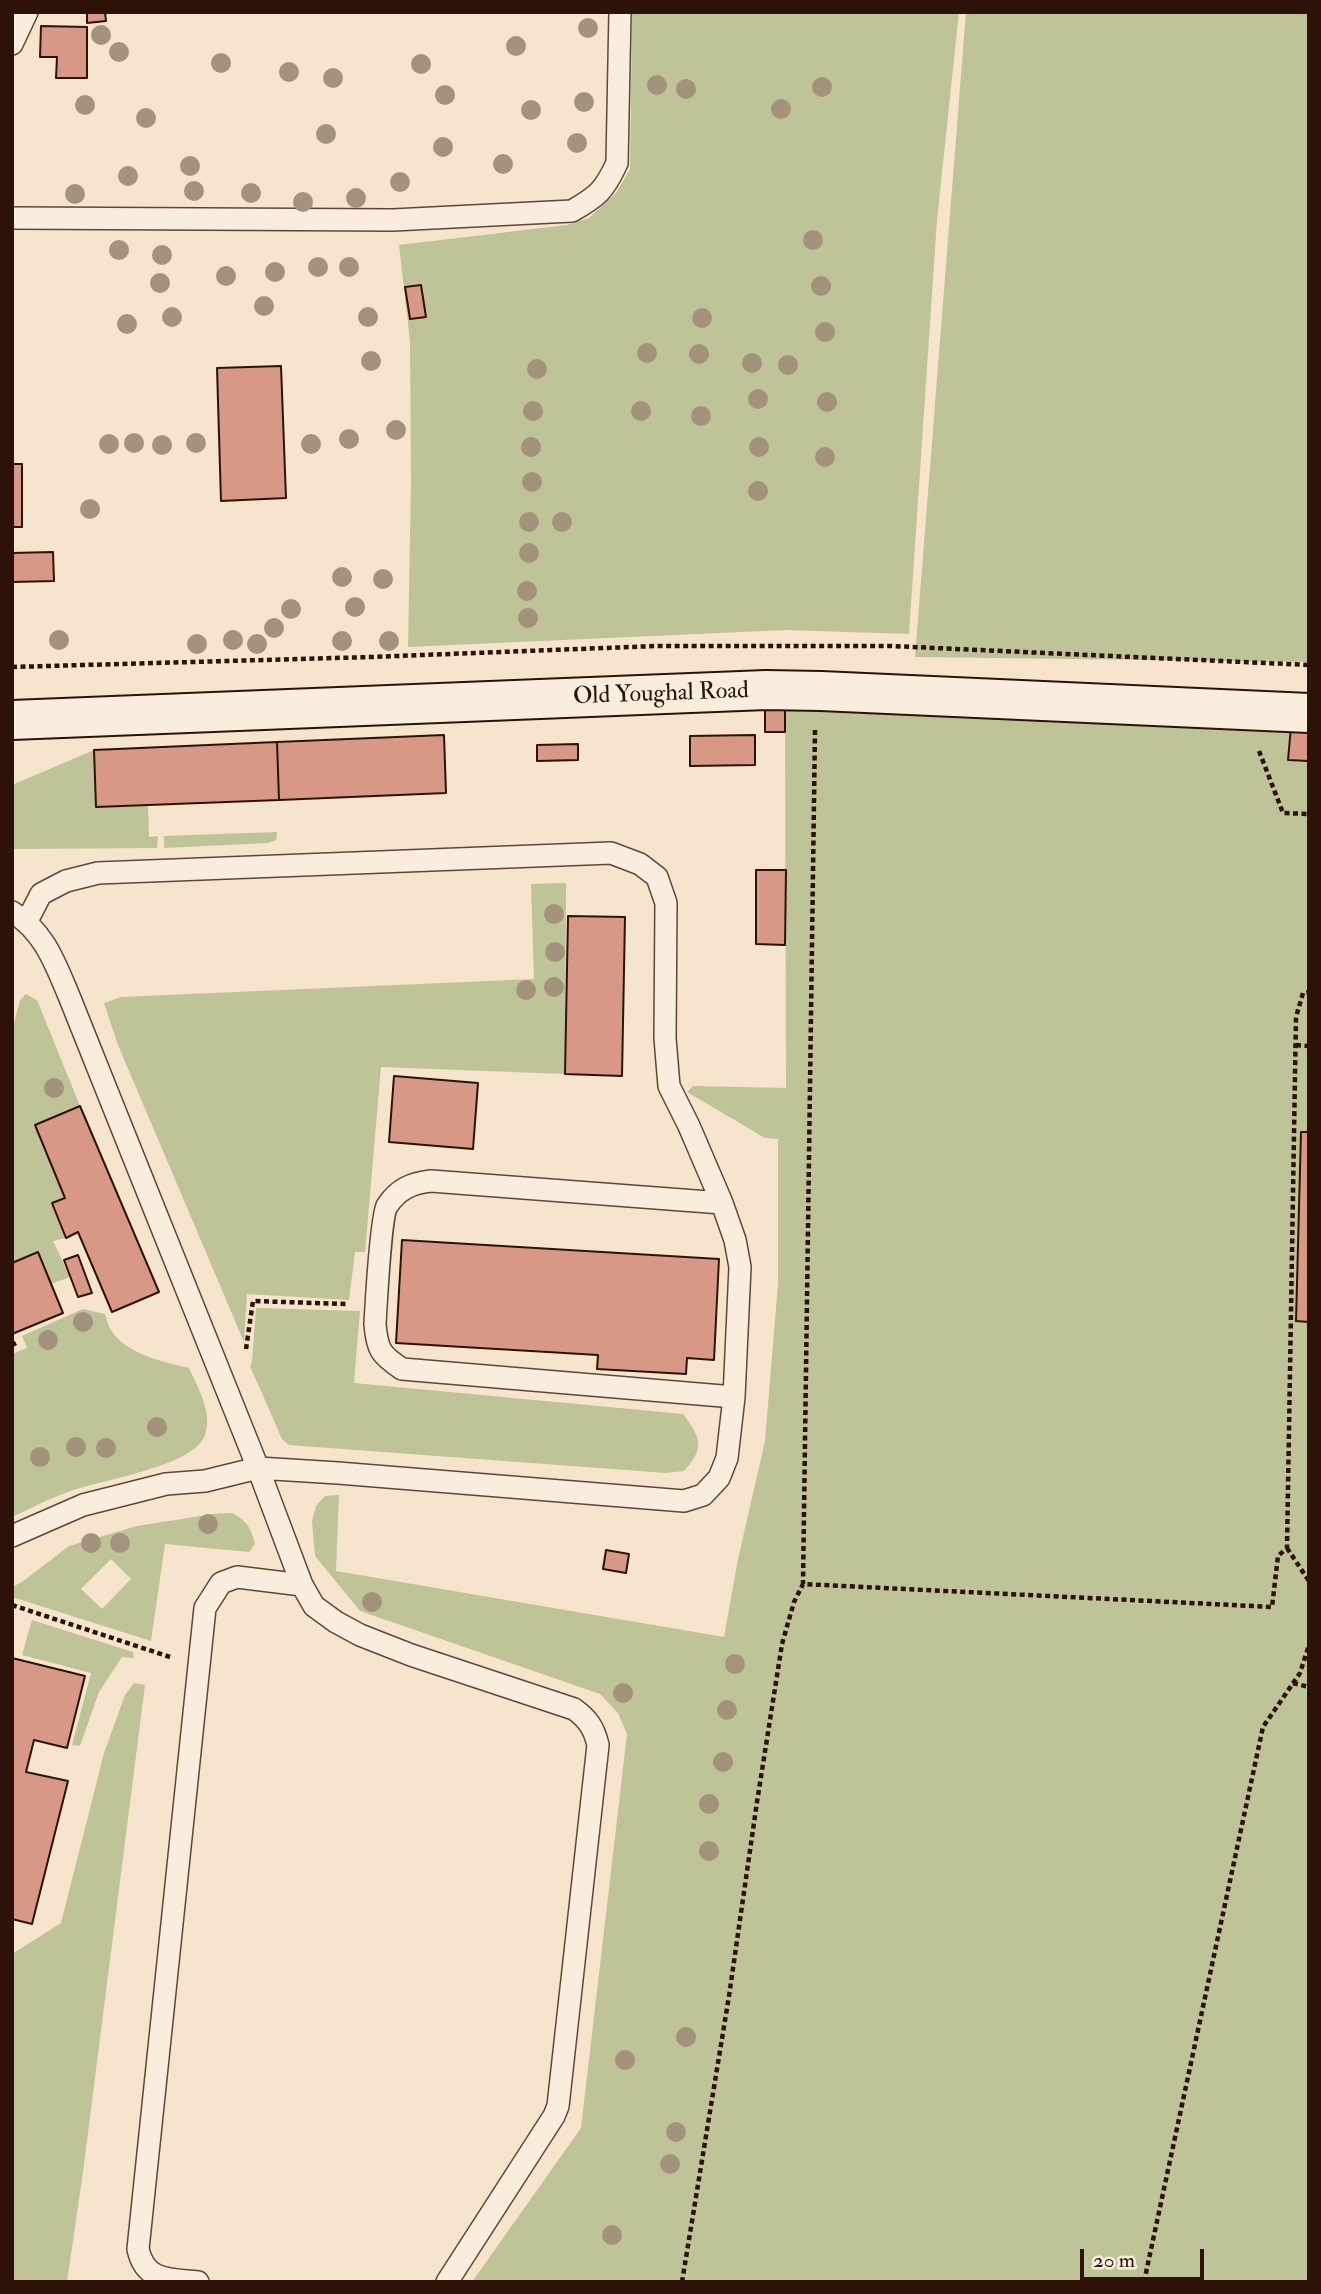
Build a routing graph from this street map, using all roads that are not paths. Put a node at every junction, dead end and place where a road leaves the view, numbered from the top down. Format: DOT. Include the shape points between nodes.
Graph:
graph roads {
  1 [pos="27,12"];
  2 [pos="620,12"];
  3 [pos="12,44"];
  4 [pos="12,218"];
  5 [pos="1309,713"];
  6 [pos="12,720"];
  7 [pos="19,917"];
  8 [pos="722,1203"];
  9 [pos="734,1397"];
  10 [pos="258,1468"];
  11 [pos="12,1536"];
  12 [pos="302,1585"];
  13 [pos="198,2282"];
  14 [pos="447,2282"];
  1 -- 3 [label="lane"];
  2 -- 4 [label="lane" via="617,163 607,186 572,211 393,220"];
  5 -- 6 [label="street, Old Youghal Road" via="765,691"];
  7 -- 8 [label="lane" via="41,894 66,881 98,873 611,853 640,864 657,877 666,903 669,1086"];
  7 -- 10 [label="lane" via="47,946 69,996"];
  8 -- 9 [label="lane" via="740,1267"];
  8 -- 9 [label="lane" via="413,1182 385,1208 375,1324 382,1356 402,1369"];
  9 -- 10 [label="lane" via="727,1458 719,1478 703,1495 684,1501"];
  10 -- 11 [label="lane" via="83,1505"];
  10 -- 12 [label="lane"];
  12 -- 13 [label="lane" via="237,1577 221,1583 205,1608 138,2249 140,2260 160,2278"];
  12 -- 14 [label="lane" via="314,1606 360,1635 574,1709 588,1720 598,1745 558,2106"];
}
